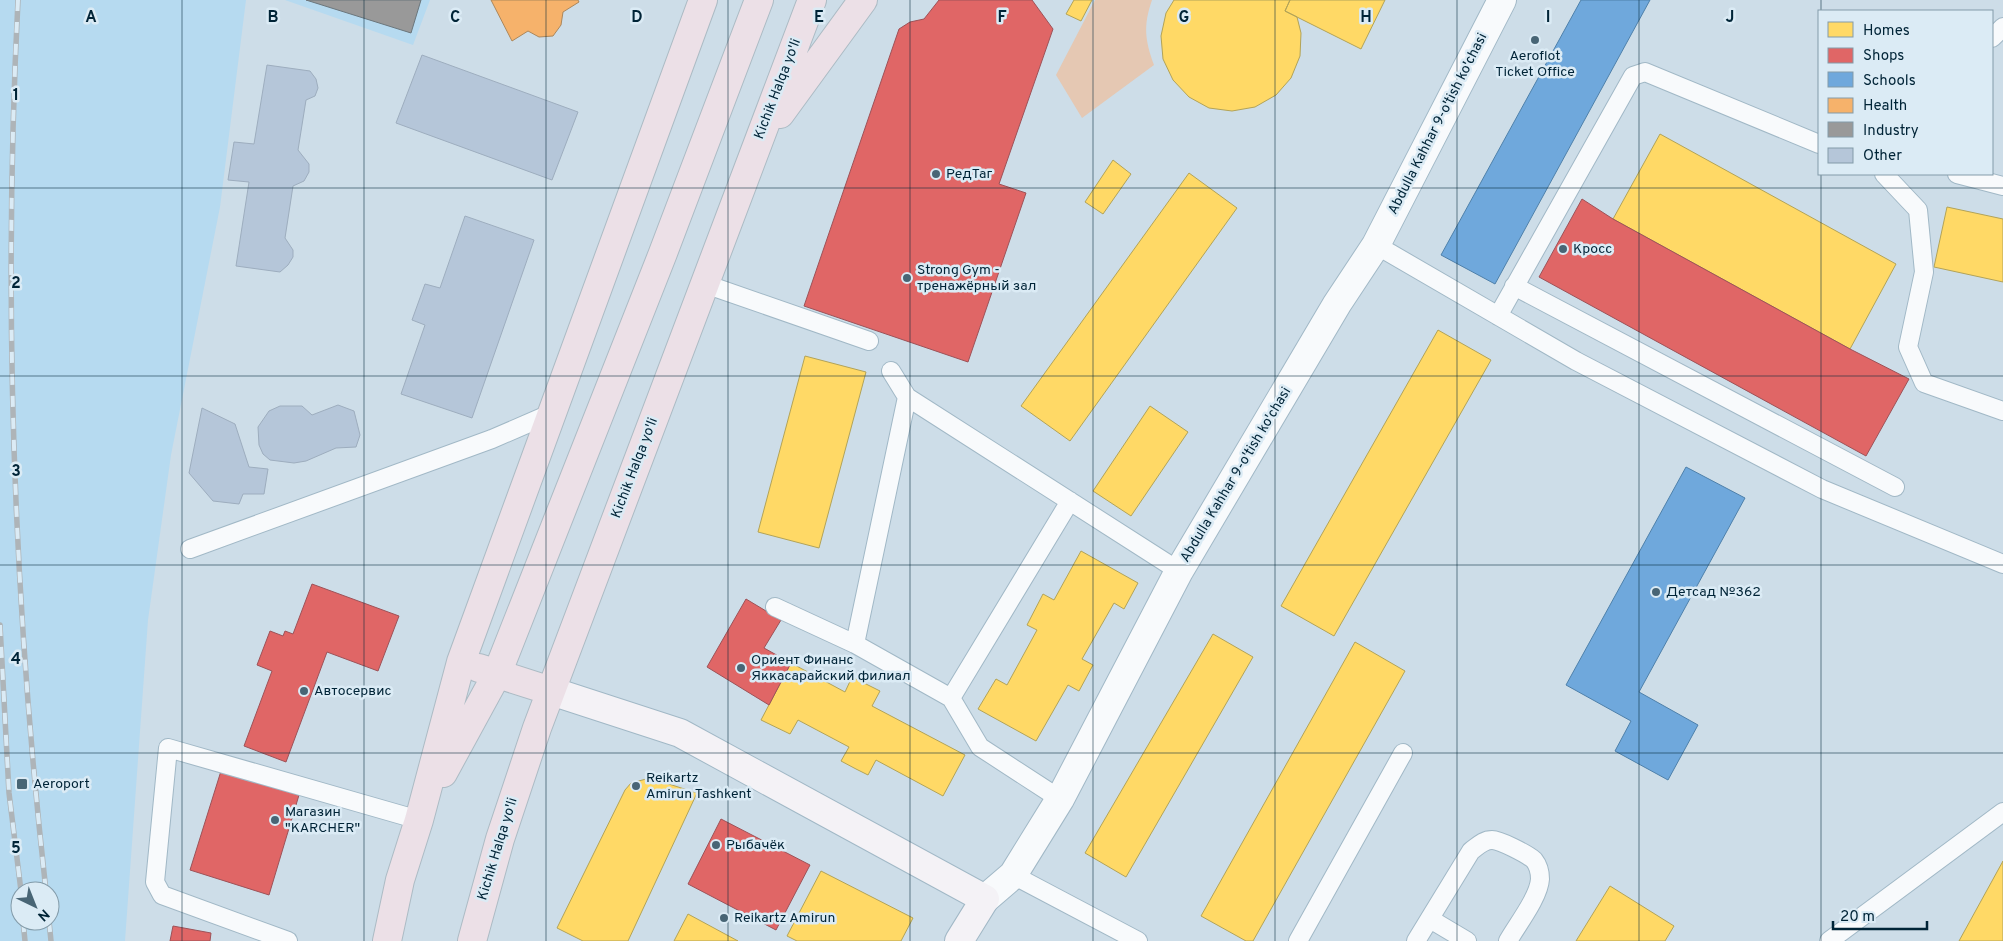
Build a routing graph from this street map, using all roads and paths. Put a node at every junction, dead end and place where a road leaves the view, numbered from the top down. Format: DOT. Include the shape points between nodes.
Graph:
graph roads {
  1 [pos="703,0"];
  2 [pos="759,0"];
  3 [pos="812,0"];
  4 [pos="863,0"];
  5 [pos="1502,0"];
  6 [pos="2003,27"];
  7 [pos="1993,37"];
  8 [pos="1818,144"];
  9 [pos="757,146"];
  10 [pos="1885,175"];
  11 [pos="1963,175"];
  12 [pos="2002,182"];
  13 [pos="1376,245"];
  14 [pos="705,284"];
  15 [pos="1514,286"];
  16 [pos="1498,316"];
  17 [pos="870,341"];
  18 [pos="891,371"];
  19 [pos="907,397"];
  20 [pos="2003,411"];
  21 [pos="552,413"];
  22 [pos="1895,487"];
  23 [pos="1070,501"];
  24 [pos="190,549"];
  25 [pos="2003,564"];
  26 [pos="1179,571"];
  27 [pos="775,607"];
  28 [pos="855,644"];
  29 [pos="461,662"];
  30 [pos="497,674"];
  31 [pos="551,691"];
  32 [pos="951,698"];
  33 [pos="1403,753"];
  34 [pos="1060,799"];
  35 [pos="2003,812"];
  36 [pos="420,820"];
  37 [pos="1013,875"];
  38 [pos="985,900"];
  39 [pos="1430,919"];
  40 [pos="288,941"];
  41 [pos="387,941"];
  42 [pos="472,941"];
  43 [pos="959,941"];
  44 [pos="1138,941"];
  45 [pos="1298,941"];
  46 [pos="1416,941"];
  47 [pos="1467,941"];
  48 [pos="1508,941"];
  49 [pos="1829,941"];
  1 -- 21 [label="highway"];
  2 -- 30 [label="highway"];
  3 -- 9 [label="highway, Kichik Halqa yo'li"];
  4 -- 9 [label="highway"];
  5 -- 13 [label="street, Abdulla Kahhar 9-o'tish ko'chasi"];
  6 -- 7 [label="lane"];
  8 -- 15 [label="lane" via="1645,72 1633,76"];
  9 -- 14 [label="highway, Kichik Halqa yo'li"];
  10 -- 20 [label="lane" via="1918,210 1924,272 1908,348 1924,383"];
  11 -- 12 [label="lane"];
  13 -- 16 [label="lane"];
  13 -- 26 [label="street, Abdulla Kahhar 9-o'tish ko'chasi" via="1337,304"];
  14 -- 17 [label="lane"];
  14 -- 31 [label="highway, Kichik Halqa yo'li"];
  15 -- 16 [label="lane"];
  15 -- 22 [label="lane"];
  16 -- 25 [label="lane" via="1576,361 1822,489"];
  18 -- 19 [label="lane"];
  19 -- 23 [label="lane"];
  19 -- 28 [label="lane"];
  21 -- 24 [label="lane" via="492,439"];
  21 -- 29 [label="highway"];
  23 -- 26 [label="lane"];
  23 -- 32 [label="lane"];
  26 -- 34 [label="street, Abdulla Kahhar 9-o'tish ko'chasi"];
  27 -- 28 [label="lane"];
  28 -- 32 [label="lane"];
  29 -- 30 [label="highway"];
  29 -- 36 [label="highway"];
  30 -- 31 [label="highway"];
  30 -- 36 [label="highway"];
  31 -- 38 [label="street" via="680,734"];
  31 -- 42 [label="highway, Kichik Halqa yo'li" via="503,831"];
  32 -- 34 [label="lane" via="980,747"];
  33 -- 45 [label="lane"];
  34 -- 37 [label="street, Abdulla Kahhar 9-o'tish ko'chasi"];
  35 -- 49 [label="lane"];
  36 -- 40 [label="lane" via="168,748 155,882 162,894"];
  36 -- 41 [label="highway" via="400,880"];
  37 -- 38 [label="street, Abdulla Kahhar 9-o'tish ko'chasi"];
  37 -- 44 [label="lane"];
  38 -- 43 [label="street, Abdulla Kahhar 9-o'tish ko'chasi"];
  39 -- 46 [label="lane"];
  39 -- 47 [label="lane"];
  39 -- 48 [label="lane" via="1471,851 1484,842 1504,843 1533,860 1539,869 1540,879"];
}
